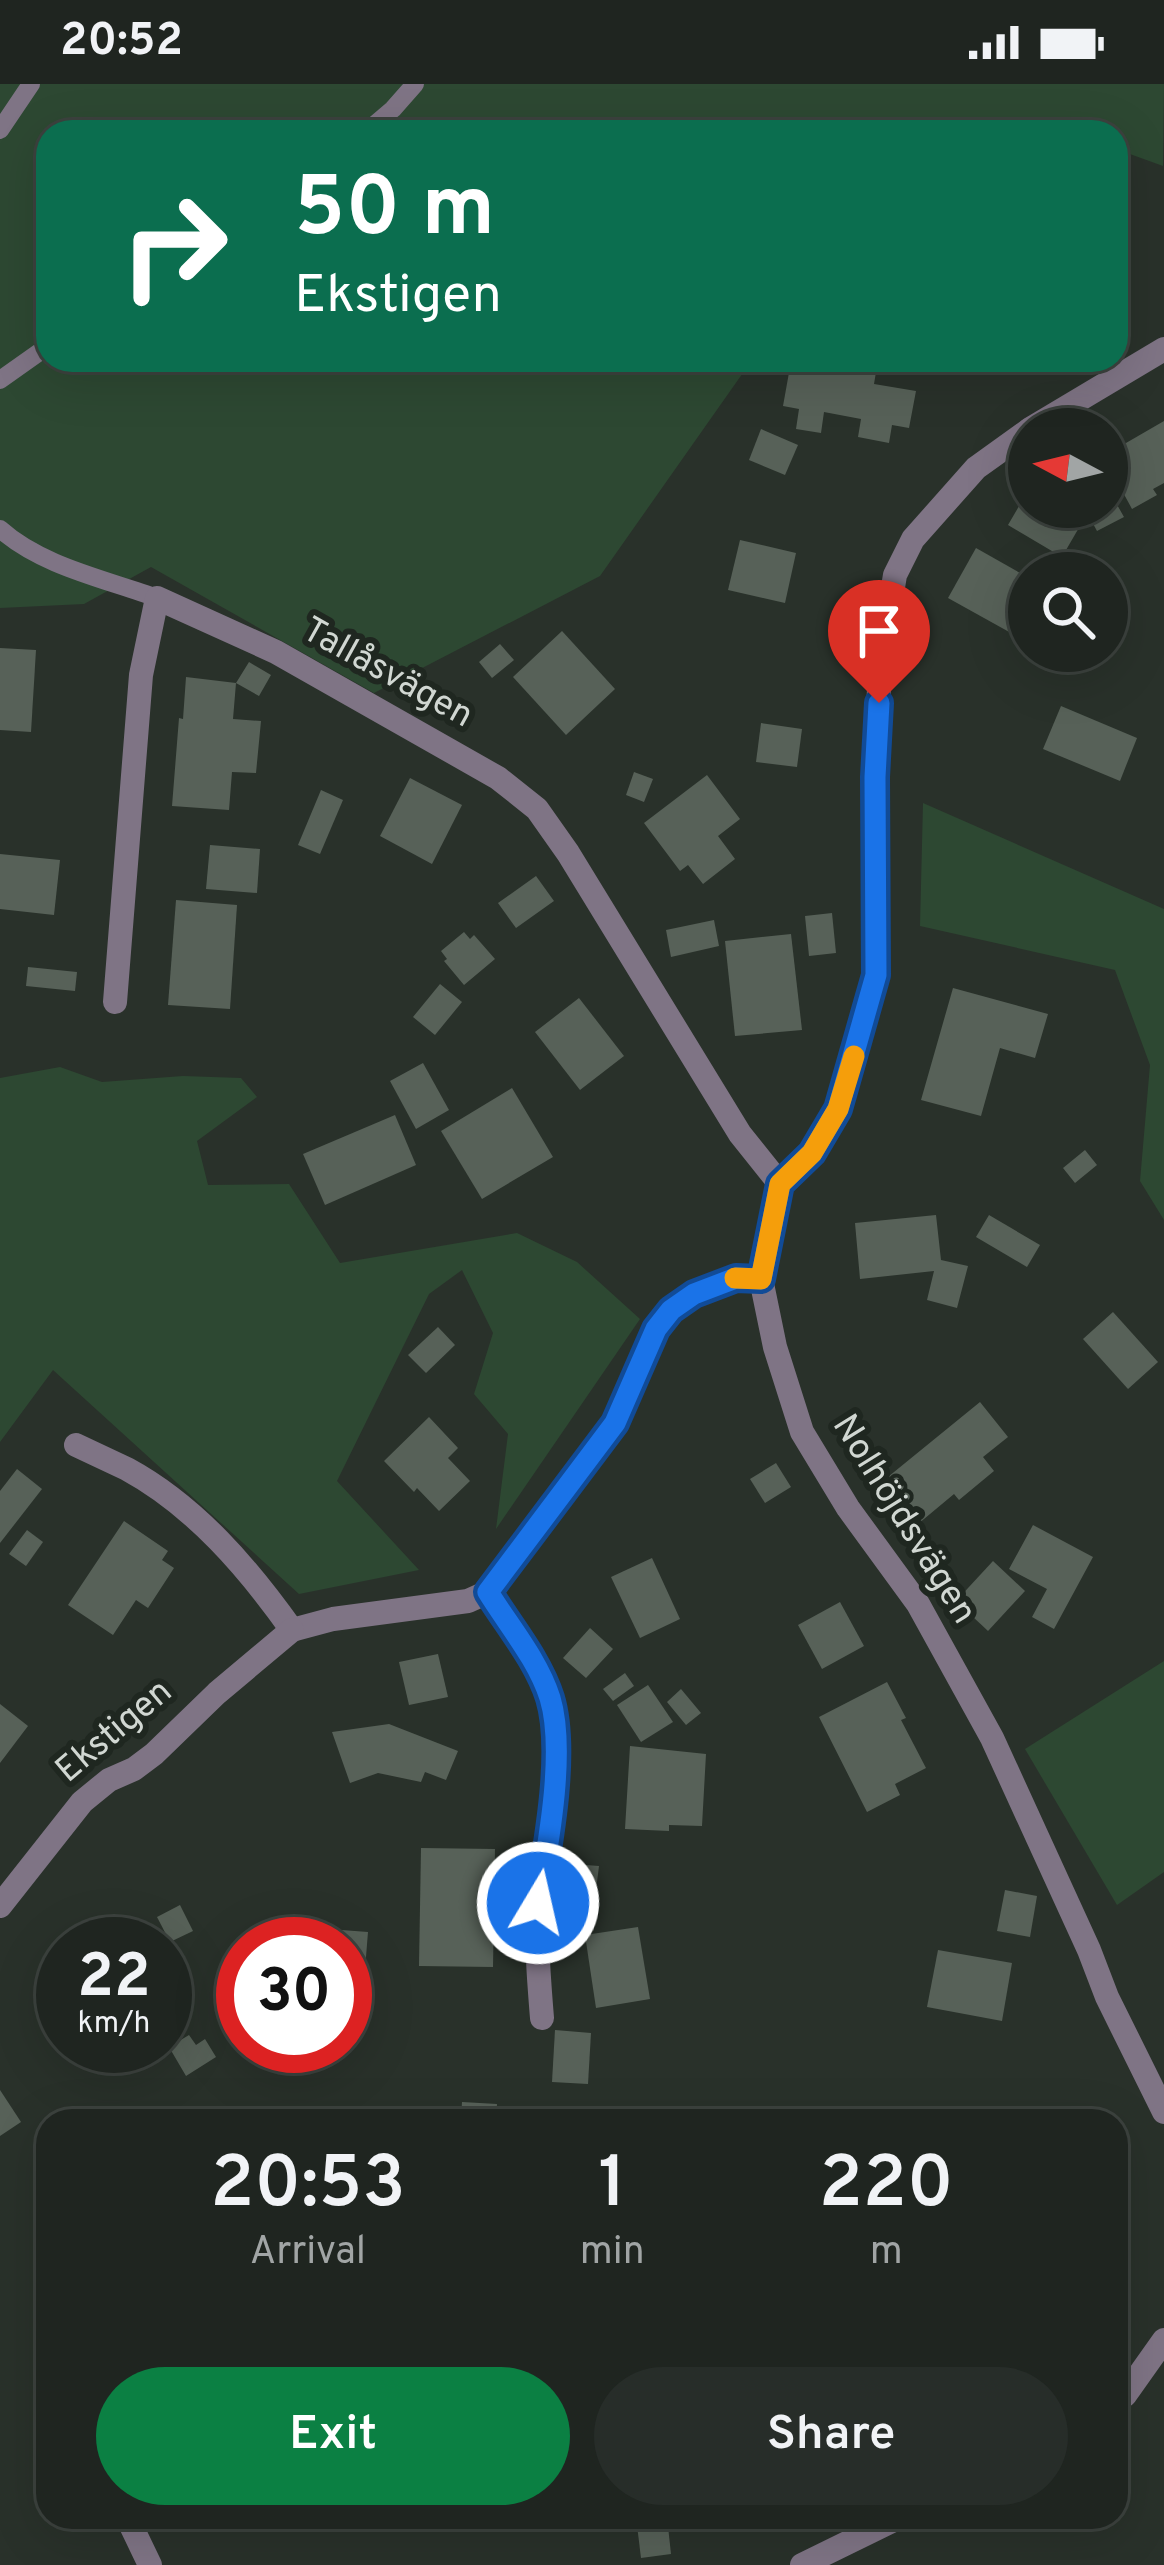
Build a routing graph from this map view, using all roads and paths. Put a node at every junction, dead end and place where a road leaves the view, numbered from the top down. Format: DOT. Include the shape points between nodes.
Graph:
graph roads {
  1 [pos="31,84"];
  2 [pos="415,84"];
  3 [pos="380,120"];
  4 [pos="0,130"];
  5 [pos="1164,349"];
  6 [pos="36,354"];
  7 [pos="1128,370"];
  8 [pos="1125,372"];
  9 [pos="0,380"];
  10 [pos="1065,408"];
  11 [pos="1008,445"];
  12 [pos="0,529"];
  13 [pos="157,598"];
  14 [pos="115,1002"];
  15 [pos="780,1184"];
  16 [pos="761,1279"];
  17 [pos="76,1445"];
  18 [pos="488,1592"];
  19 [pos="292,1630"];
  20 [pos="0,1906"];
  21 [pos="542,2018"];
  22 [pos="1164,2112"];
  23 [pos="1164,2340"];
  24 [pos="1128,2392"];
  25 [pos="133,2529"];
  26 [pos="876,2529"];
  27 [pos="150,2565"];
  28 [pos="802,2565"];
  1 -- 4 [label="lane"];
  2 -- 3 [label="lane"];
  5 -- 7 [label="street"];
  6 -- 9 [label="lane"];
  8 -- 10 [label="street"];
  11 -- 15 [label="street" via="976,468 913,539 895,575 880,666 876,975 838,1109 812,1153"];
  12 -- 13 [label="lane" via="57,562"];
  13 -- 14 [label="street" via="141,675"];
  13 -- 15 [label="street, Tallåsvägen" via="277,652 498,778 537,809 740,1134"];
  15 -- 16 [label="street, Nolhöjdsvägen"];
  16 -- 18 [label="street" via="736,1278 671,1310 615,1423"];
  16 -- 22 [label="street, Nolhöjdsvägen" via="802,1432 917,1604 992,1738"];
  17 -- 19 [label="street" via="131,1471 189,1513"];
  18 -- 19 [label="street, Ekstigen"];
  18 -- 21 [label="street" via="536,1667 557,1732 538,1903"];
  19 -- 20 [label="street, Ekstigen" via="154,1754 82,1802"];
  23 -- 24 [label="street"];
  25 -- 27 [label="street"];
  26 -- 28 [label="street"];
}
